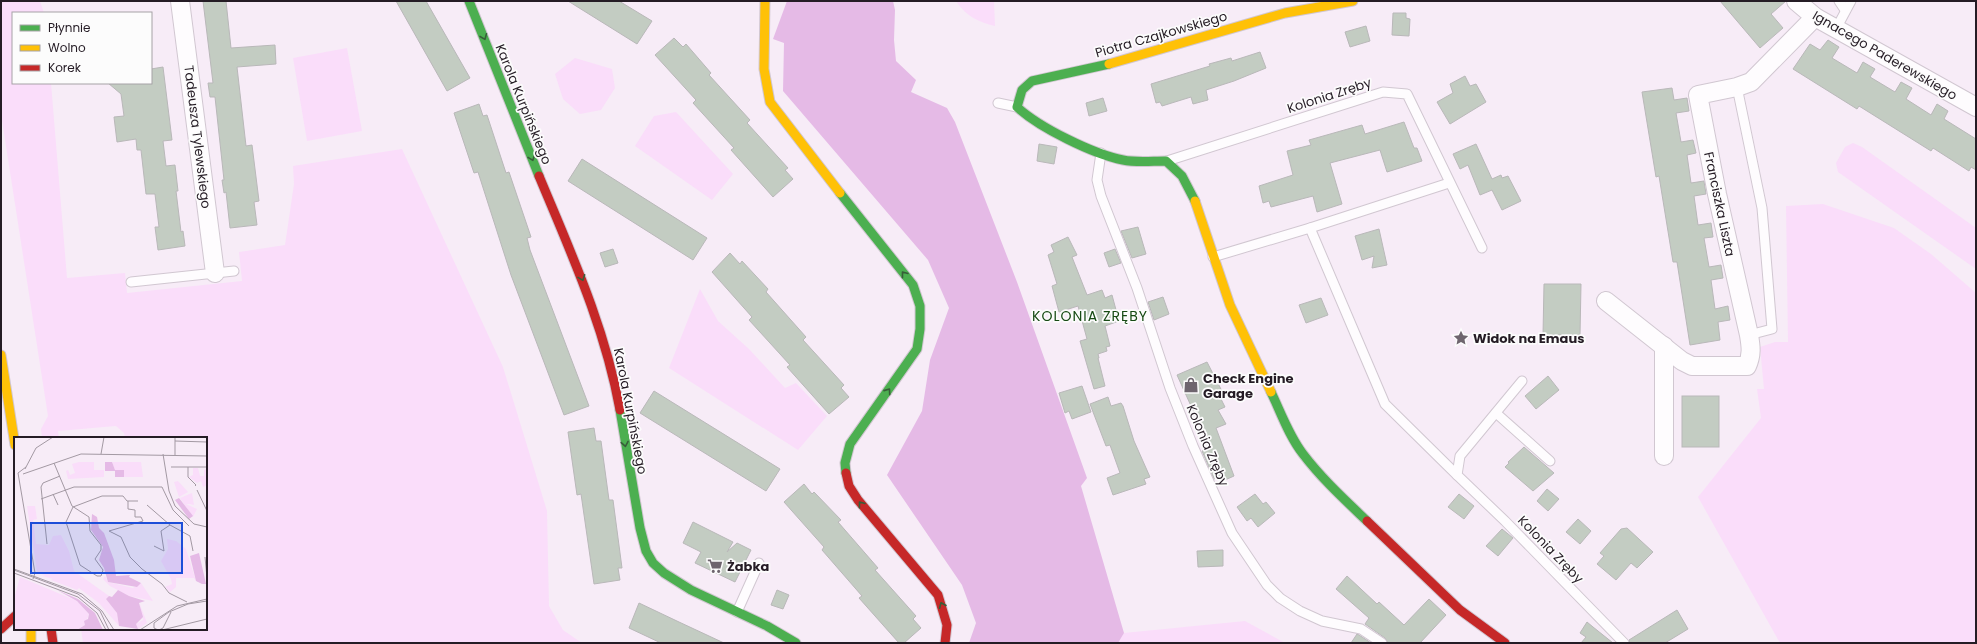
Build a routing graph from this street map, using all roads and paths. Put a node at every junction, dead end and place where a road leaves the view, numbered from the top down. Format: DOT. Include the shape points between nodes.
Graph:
graph roads {
  1 [pos="180,1"];
  2 [pos="469,1"];
  3 [pos="765,1"];
  4 [pos="1353,1"];
  5 [pos="1796,1"];
  6 [pos="1840,1"];
  7 [pos="1851,1"];
  8 [pos="1845,10"];
  9 [pos="1815,17"];
  10 [pos="1836,29"];
  11 [pos="1737,87"];
  12 [pos="998,103"];
  13 [pos="1017,107"];
  14 [pos="1976,107"];
  15 [pos="1101,153"];
  16 [pos="1166,161"];
  17 [pos="1449,183"];
  18 [pos="1310,228"];
  19 [pos="1482,248"];
  20 [pos="1213,257"];
  21 [pos="234,271"];
  22 [pos="215,273"];
  23 [pos="131,282"];
  24 [pos="1606,301"];
  25 [pos="1749,334"];
  26 [pos="1664,346"];
  27 [pos="1,355"];
  28 [pos="1522,381"];
  29 [pos="1496,413"];
  30 [pos="14,439"];
  31 [pos="1664,456"];
  32 [pos="1550,461"];
  33 [pos="1457,475"];
  34 [pos="759,563"];
  35 [pos="737,612"];
  36 [pos="14,617"];
  37 [pos="1,629"];
  38 [pos="31,630"];
  39 [pos="51,630"];
  40 [pos="32,643"];
  41 [pos="53,643"];
  42 [pos="796,643"];
  43 [pos="944,643"];
  44 [pos="1382,643"];
  45 [pos="1505,643"];
  46 [pos="1624,643"];
  1 -- 22 [label="street, Tadeusza Tylewskiego"];
  2 -- 35 [label="street, Karola Kurpińskiego, one-way" via="578,269 604,341 613,372 646,550 652,563 662,573 690,590"];
  43 -- 3 [label="street, one-way" via="946,613 938,595 858,500 849,486 845,463 850,444 917,349 920,306 913,285 770,102 764,69"];
  4 -- 13 [label="street, Piotra Czajkowskiego" via="1239,25 1103,66 1036,79 1022,88"];
  5 -- 9 [label="street, Ignacego Paderewskiego"];
  6 -- 8 [label="lane"];
  7 -- 8 [label="lane"];
  8 -- 10 [label="lane"];
  9 -- 10 [label="street, Ignacego Paderewskiego"];
  9 -- 11 [label="street, Franciszka Liszta" via="1762,73 1751,82"];
  10 -- 14 [label="street, Ignacego Paderewskiego"];
  11 -- 25 [label="lane" via="1762,208 1772,330"];
  11 -- 25 [label="street, Franciszka Liszta" via="1698,95 1717,194"];
  12 -- 13 [label="lane"];
  13 -- 15 [label="street" via="1031,118"];
  15 -- 16 [label="street, Kolonia Zręby" via="1123,160"];
  15 -- 44 [label="lane, Kolonia Zręby" via="1097,180 1101,196 1137,288 1170,388 1232,533 1267,585 1280,598 1300,611 1322,620 1361,629"];
  16 -- 17 [label="lane, Kolonia Zręby" via="1383,92 1407,94"];
  16 -- 20 [label="street" via="1182,176 1193,194"];
  17 -- 18 [label="lane"];
  17 -- 19 [label="lane, Kolonia Zręby"];
  18 -- 20 [label="lane"];
  18 -- 33 [label="lane, Kolonia Zręby" via="1385,404"];
  20 -- 45 [label="street" via="1230,305 1303,454 1331,486 1440,592"];
  21 -- 22 [label="lane"];
  22 -- 23 [label="lane"];
  24 -- 26 [label="street, Franciszka Liszta"];
  25 -- 26 [label="street, Franciszka Liszta" via="1752,350 1747,366 1692,366 1682,362"];
  26 -- 31 [label="street"];
  27 -- 30 [label="street"];
  28 -- 29 [label="lane"];
  29 -- 32 [label="lane"];
  29 -- 33 [label="lane" via="1460,456"];
  33 -- 46 [label="lane, Kolonia Zręby"];
  34 -- 35 [label="lane"];
  35 -- 42 [label="street, Karola Kurpińskiego" via="776,630"];
  36 -- 37 [label="street"];
  38 -- 40 [label="street"];
  39 -- 41 [label="street"];
}
